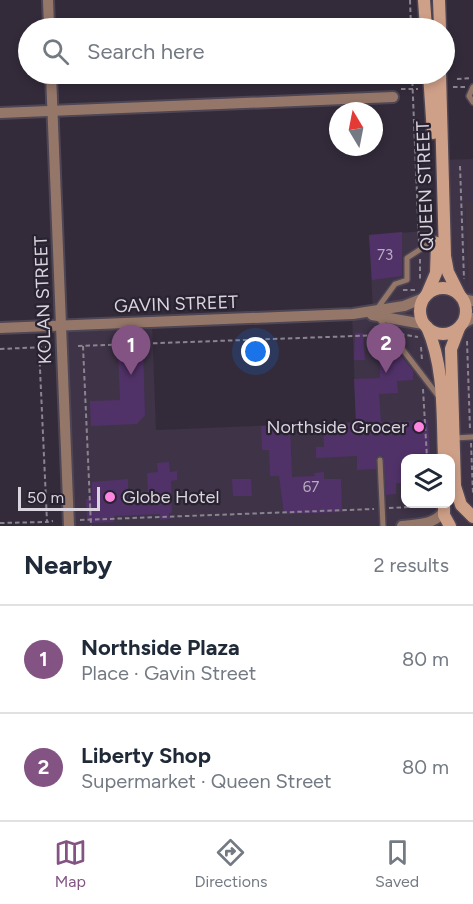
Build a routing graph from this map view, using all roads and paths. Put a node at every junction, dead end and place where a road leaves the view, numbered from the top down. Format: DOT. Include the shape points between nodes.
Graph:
graph roads {
  1 [pos="48,0"];
  2 [pos="410,0"];
  3 [pos="424,0"];
  4 [pos="439,0"];
  5 [pos="49,18"];
  6 [pos="411,18"];
  7 [pos="425,18"];
  8 [pos="440,18"];
  9 [pos="473,78"];
  10 [pos="457,79"];
  11 [pos="51,84"];
  12 [pos="413,84"];
  13 [pos="429,84"];
  14 [pos="440,84"];
  15 [pos="413,87"];
  16 [pos="453,87"];
  17 [pos="418,89"];
  18 [pos="472,89"];
  19 [pos="393,97"];
  20 [pos="473,102"];
  21 [pos="52,111"];
  22 [pos="0,113"];
  23 [pos="460,165"];
  24 [pos="437,238"];
  25 [pos="419,249"];
  26 [pos="420,273"];
  27 [pos="465,294"];
  28 [pos="425,296"];
  29 [pos="376,313"];
  30 [pos="60,326"];
  31 [pos="425,326"];
  32 [pos="465,326"];
  33 [pos="0,328"];
  34 [pos="391,335"];
  35 [pos="78,346"];
  36 [pos="83,346"];
  37 [pos="39,347"];
  38 [pos="46,347"];
  39 [pos="463,348"];
  40 [pos="468,348"];
  41 [pos="0,349"];
  42 [pos="422,375"];
  43 [pos="442,400"];
  44 [pos="472,437"];
  45 [pos="448,438"];
  46 [pos="427,454"];
  47 [pos="445,454"];
  48 [pos="380,460"];
  49 [pos="473,494"];
  50 [pos="401,506"];
  51 [pos="382,508"];
  52 [pos="444,508"];
  53 [pos="444,508"];
  54 [pos="473,517"];
  55 [pos="90,520"];
  56 [pos="53,521"];
  57 [pos="47,522"];
  58 [pos="0,523"];
  59 [pos="74,523"];
  60 [pos="91,526"];
  61 [pos="382,526"];
  62 [pos="402,526"];
  63 [pos="450,526"];
  1 -- 5 [label="street"];
  2 -- 6 [label="path"];
  3 -- 7 [label="main road"];
  4 -- 8 [label="main road"];
  9 -- 10 [label="path"];
  11 -- 21 [label="street, KOLAN STREET"];
  12 -- 15 [label="path"];
  13 -- 24 [label="main road, QUEEN STREET"];
  14 -- 27 [label="main road, QUEEN STREET" via="445,256 448,272"];
  15 -- 17 [label="path"];
  15 -- 19 [label="path" via="402,88"];
  15 -- 25 [label="path"];
  16 -- 18 [label="path"];
  18 -- 20 [label="lane" via="469,96"];
  19 -- 21 [label="street"];
  21 -- 22 [label="street"];
  21 -- 30 [label="street, KOLAN STREET"];
  23 -- 27 [label="path"];
  24 -- 25 [label="lane"];
  24 -- 28 [label="main road, QUEEN STREET" via="436,273"];
  25 -- 26 [label="path"];
  25 -- 29 [label="lane" via="406,258 406,282 394,285"];
  27 -- 28 [label="main road" via="447,288"];
  27 -- 32 [label="main road"];
  28 -- 29 [label="street, GAVIN STREET"];
  28 -- 31 [label="main road" via="420,311"];
  29 -- 30 [label="street, GAVIN STREET"];
  29 -- 31 [label="street, GAVIN STREET"];
  29 -- 34 [label="lane"];
  30 -- 33 [label="street, GAVIN STREET"];
  30 -- 59 [label="street, KOLAN STREET"];
  31 -- 32 [label="main road" via="439,334"];
  31 -- 43 [label="main road" via="438,360"];
  32 -- 40 [label="path"];
  32 -- 45 [label="main road" via="451,349"];
  34 -- 36 [label="path"];
  34 -- 42 [label="lane"];
  34 -- 42 [label="path" via="417,336 421,342"];
  35 -- 36 [label="path"];
  36 -- 55 [label="path"];
  37 -- 38 [label="path"];
  37 -- 41 [label="path"];
  37 -- 57 [label="path"];
  39 -- 40 [label="path"];
  40 -- 44 [label="path"];
  42 -- 43 [label="lane"];
  42 -- 46 [label="path"];
  43 -- 45 [label="main road"];
  44 -- 45 [label="lane"];
  44 -- 49 [label="path"];
  45 -- 47 [label="main road"];
  45 -- 54 [label="main road" via="456,494"];
  48 -- 51 [label="lane"];
  50 -- 51 [label="path"];
  51 -- 55 [label="path"];
  51 -- 61 [label="lane"];
  52 -- 62 [label="street" via="441,516 432,521"];
  53 -- 63 [label="main road"];
  55 -- 59 [label="path"];
  55 -- 60 [label="path"];
  56 -- 57 [label="path"];
  57 -- 58 [label="path"];
}
